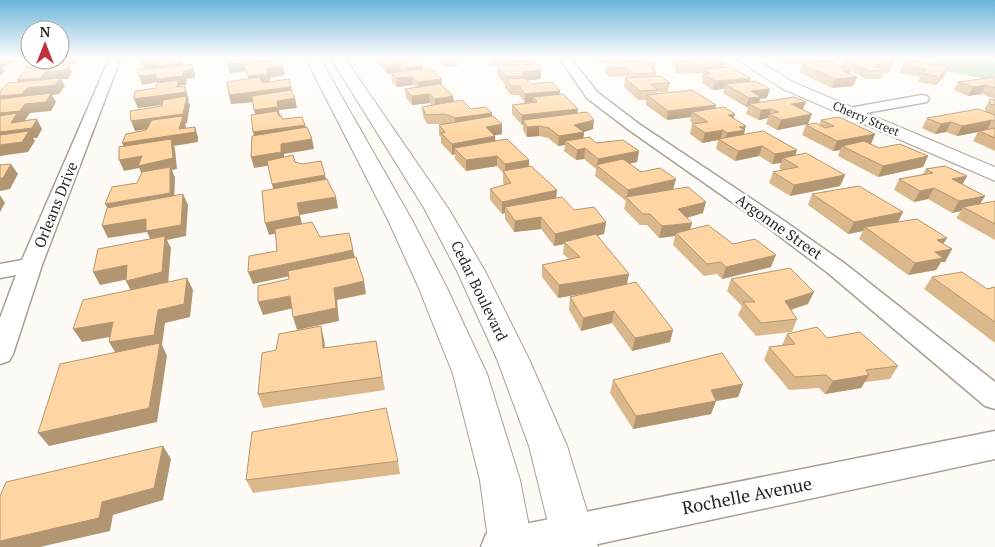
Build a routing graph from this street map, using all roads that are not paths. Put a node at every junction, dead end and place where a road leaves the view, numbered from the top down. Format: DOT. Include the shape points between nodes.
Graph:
graph roads {
  1 [pos="106,83"];
  2 [pos="326,83"];
  3 [pos="354,83"];
  4 [pos="583,83"];
  5 [pos="783,83"];
  6 [pos="922,99"];
  7 [pos="849,112"];
  8 [pos="995,175"];
  9 [pos="31,265"];
  10 [pos="0,271"];
  11 [pos="0,354"];
  12 [pos="995,398"];
  13 [pos="995,445"];
  14 [pos="574,539"];
  15 [pos="507,546"];
  1 -- 9 [label="street, Orleans Drive"];
  2 -- 15 [label="street" via="400,220 470,374 500,480"];
  3 -- 14 [label="street, Cedar Boulevard" via="436,208 471,271 513,359 548,446"];
  4 -- 12 [label="street, Argonne Street" via="592,95 634,126 836,268"];
  5 -- 7 [label="street, Cherry Street"];
  6 -- 7 [label="street"];
  7 -- 8 [label="street, Cherry Street"];
  9 -- 10 [label="street"];
  9 -- 11 [label="street, Orleans Drive"];
  13 -- 14 [label="street, Rochelle Avenue"];
  14 -- 15 [label="street, Rochelle Avenue"];
}
